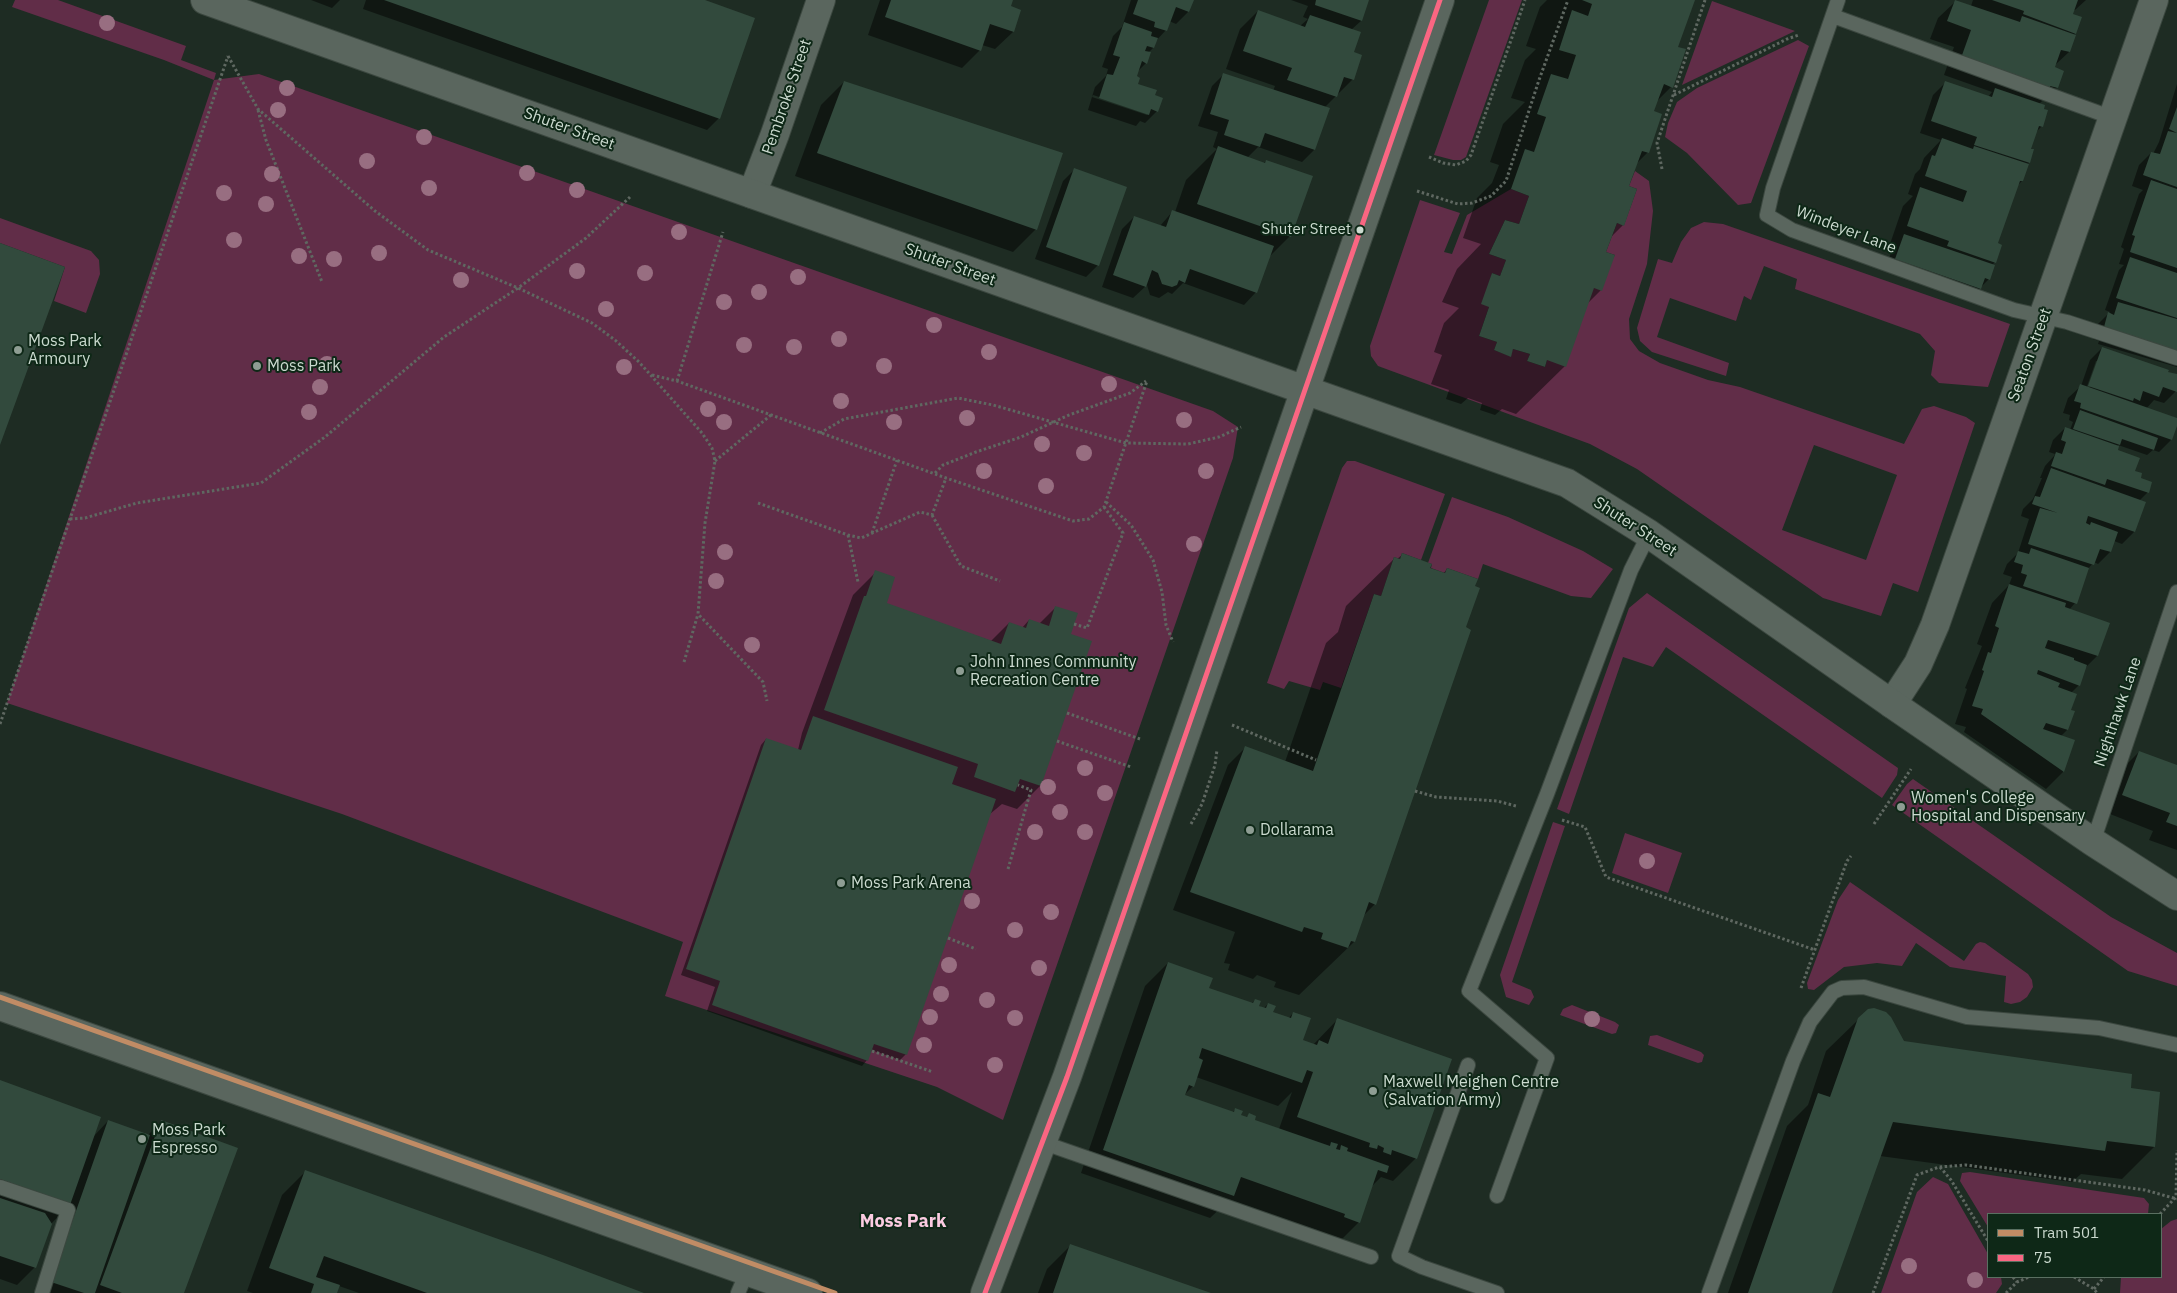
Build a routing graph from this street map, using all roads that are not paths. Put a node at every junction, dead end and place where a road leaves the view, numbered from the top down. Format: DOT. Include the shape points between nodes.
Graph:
graph roads {
  1 [pos="205,0"];
  2 [pos="821,0"];
  3 [pos="1440,0"];
  4 [pos="1838,0"];
  5 [pos="2154,0"];
  6 [pos="1833,16"];
  7 [pos="2112,118"];
  8 [pos="752,194"];
  9 [pos="2044,318"];
  10 [pos="2177,358"];
  11 [pos="1304,391"];
  12 [pos="1650,534"];
  13 [pos="2177,592"];
  14 [pos="1892,704"];
  15 [pos="2093,842"];
  16 [pos="2177,896"];
  17 [pos="0,1006"];
  18 [pos="2177,1045"];
  19 [pos="1468,1065"];
  20 [pos="1044,1143"];
  21 [pos="0,1187"];
  22 [pos="1497,1196"];
  23 [pos="1370,1257"];
  24 [pos="743,1282"];
  25 [pos="42,1293"];
  26 [pos="808,1293"];
  27 [pos="985,1293"];
  28 [pos="1497,1293"];
  29 [pos="1708,1293"];
  1 -- 8 [label="street, Shuter Street"];
  2 -- 8 [label="street, Pembroke Street"];
  3 -- 11 [label="street"];
  4 -- 6 [label="lane, Windeyer Lane"];
  5 -- 7 [label="street, Seaton Street"];
  6 -- 7 [label="lane"];
  6 -- 9 [label="lane, Windeyer Lane" via="1773,188 1767,215 1792,230"];
  7 -- 9 [label="street, Seaton Street"];
  8 -- 11 [label="street, Shuter Street"];
  9 -- 10 [label="lane" via="2067,322"];
  9 -- 14 [label="street, Seaton Street" via="1935,625 1918,664"];
  11 -- 12 [label="street, Shuter Street" via="1567,483"];
  11 -- 20 [label="street"];
  12 -- 14 [label="street, Shuter Street"];
  12 -- 22 [label="lane" via="1631,570 1469,991 1548,1058"];
  13 -- 15 [label="lane, Nighthawk Lane"];
  14 -- 15 [label="street, Shuter Street"];
  15 -- 16 [label="street, Shuter Street"];
  17 -- 24 [label="street"];
  18 -- 29 [label="lane" via="2099,1028 1967,1016 1864,987 1842,988 1833,992 1810,1022 1793,1061"];
  19 -- 28 [label="lane" via="1399,1256"];
  20 -- 23 [label="lane"];
  20 -- 27 [label="street"];
  21 -- 25 [label="lane" via="68,1210"];
  24 -- 26 [label="street"];
}
